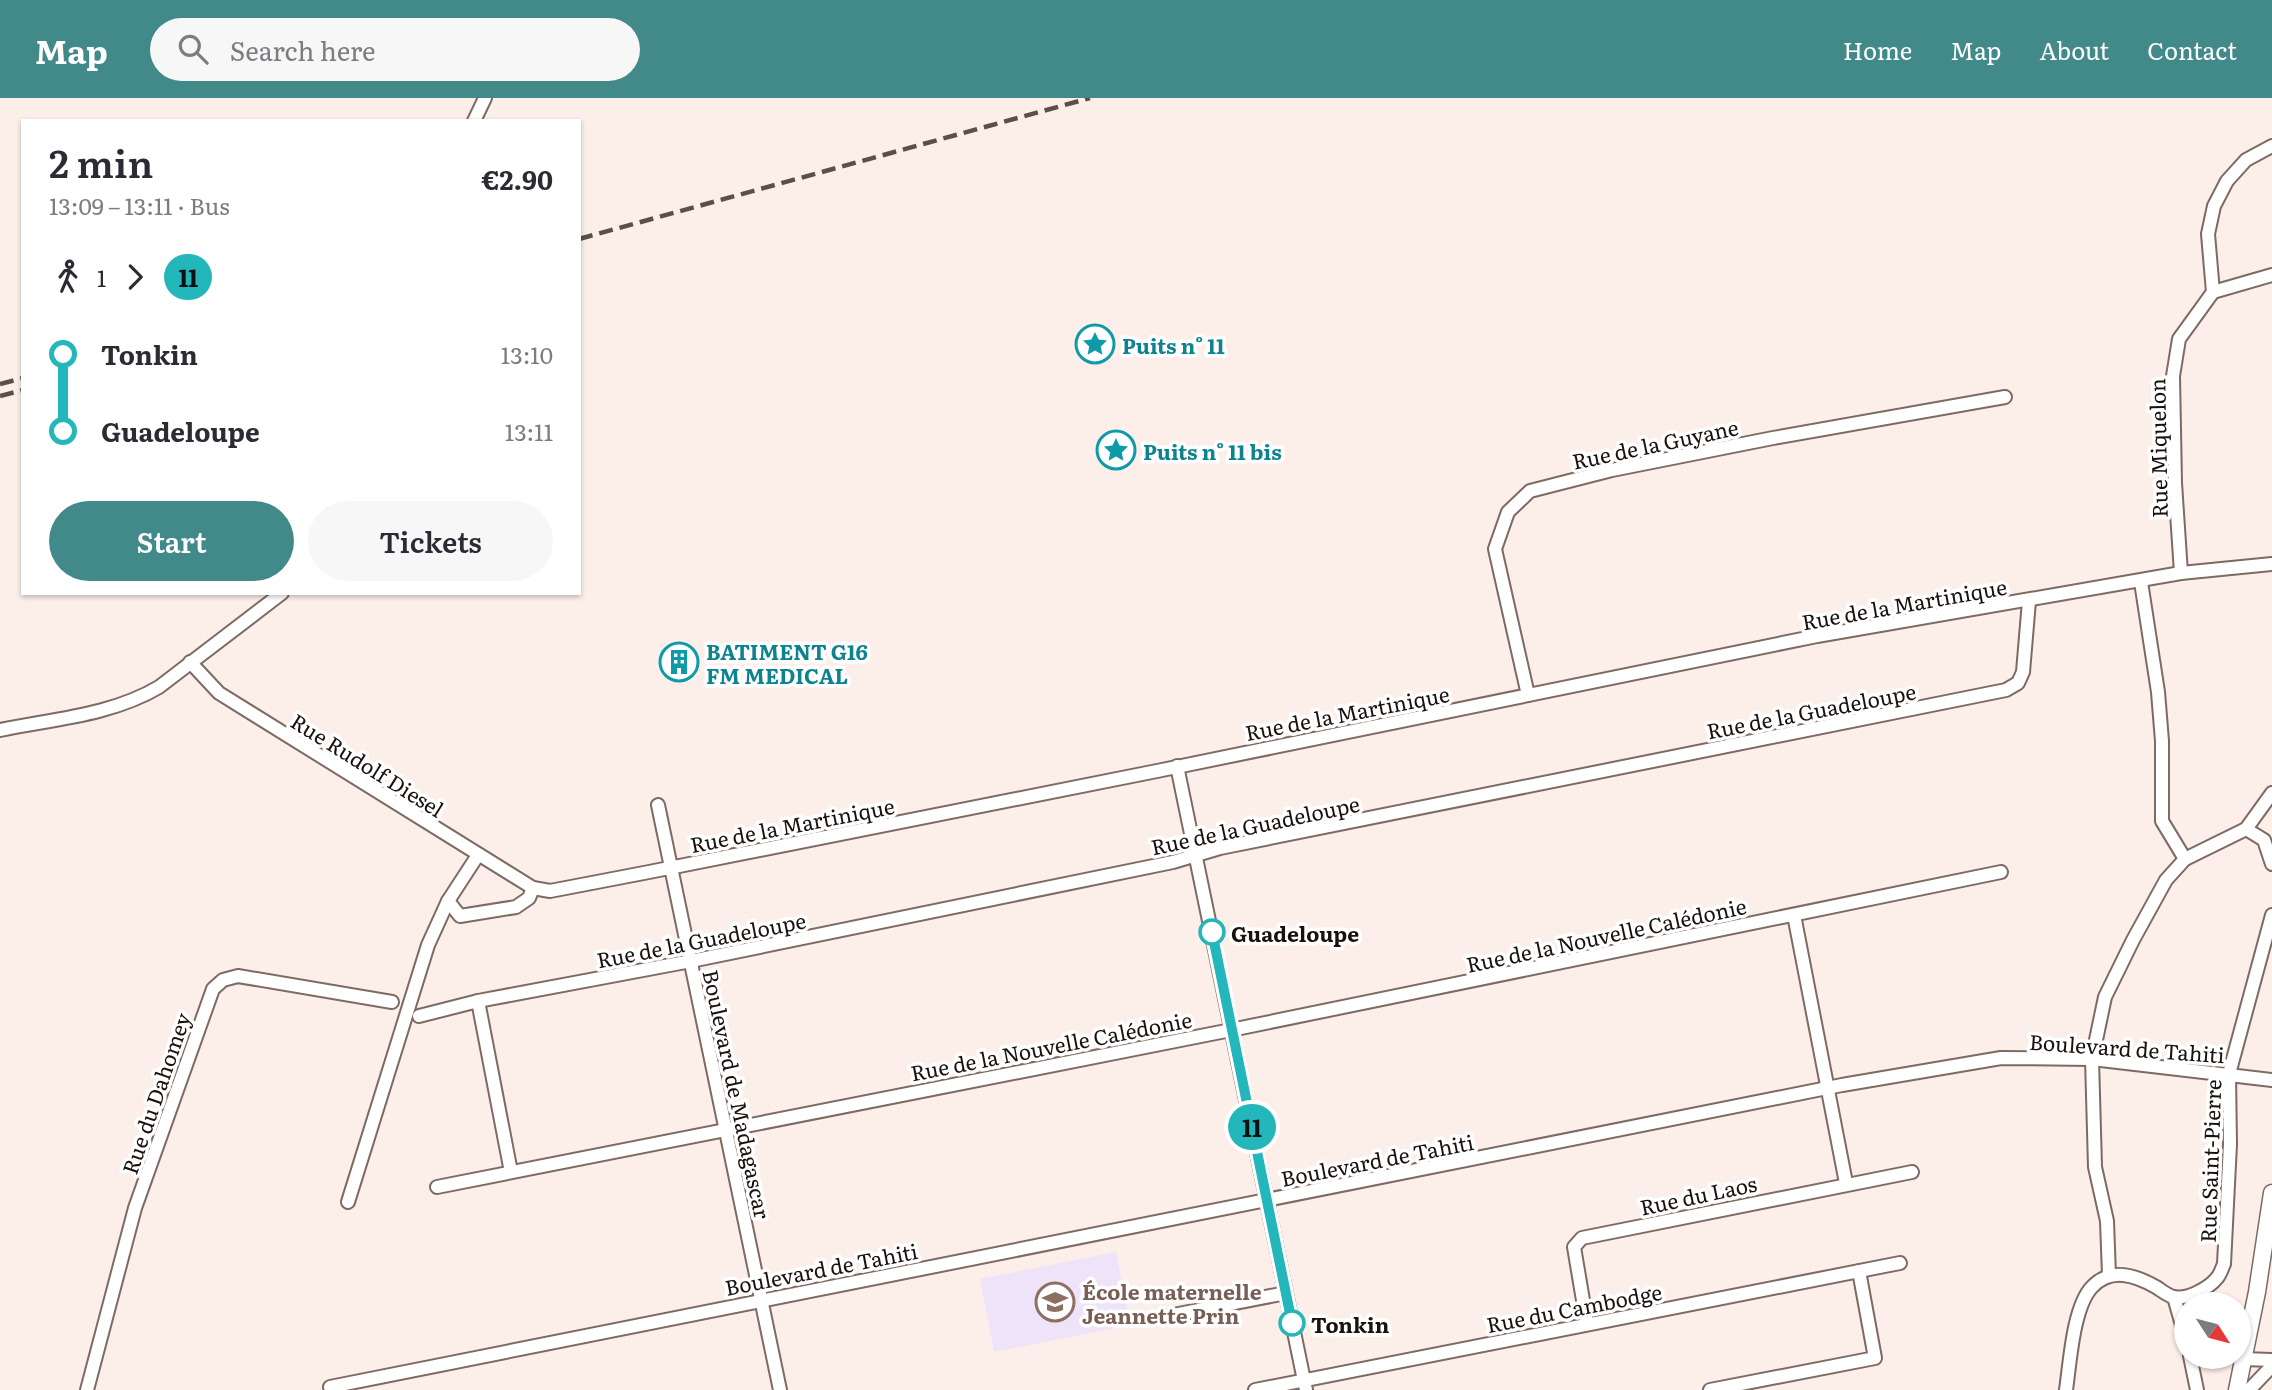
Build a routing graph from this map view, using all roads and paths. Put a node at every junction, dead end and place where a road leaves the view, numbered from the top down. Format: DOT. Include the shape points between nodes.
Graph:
graph roads {
  1 [pos="485,98"];
  2 [pos="475,119"];
  3 [pos="2272,146"];
  4 [pos="2272,275"];
  5 [pos="2213,292"];
  6 [pos="2005,397"];
  7 [pos="2272,564"];
  8 [pos="2181,573"];
  9 [pos="2140,582"];
  10 [pos="279,595"];
  11 [pos="2029,601"];
  12 [pos="190,662"];
  13 [pos="1528,695"];
  14 [pos="0,730"];
  15 [pos="1177,766"];
  16 [pos="2272,793"];
  17 [pos="658,805"];
  18 [pos="2246,829"];
  19 [pos="478,855"];
  20 [pos="1196,855"];
  21 [pos="2185,859"];
  22 [pos="2272,864"];
  23 [pos="671,867"];
  24 [pos="2001,872"];
  25 [pos="533,888"];
  26 [pos="448,901"];
  27 [pos="1794,915"];
  28 [pos="2272,915"];
  29 [pos="691,961"];
  30 [pos="478,1001"];
  31 [pos="392,1002"];
  32 [pos="419,1016"];
  33 [pos="1231,1030"];
  34 [pos="2092,1059"];
  35 [pos="2229,1073"];
  36 [pos="2272,1080"];
  37 [pos="1827,1088"];
  38 [pos="725,1129"];
  39 [pos="511,1172"];
  40 [pos="1912,1172"];
  41 [pos="1846,1183"];
  42 [pos="437,1187"];
  43 [pos="2272,1193"];
  44 [pos="1268,1201"];
  45 [pos="348,1202"];
  46 [pos="1900,1263"];
  47 [pos="1859,1271"];
  48 [pos="2109,1275"];
  49 [pos="2196,1292"];
  50 [pos="1286,1293"];
  51 [pos="2174,1297"];
  52 [pos="760,1300"];
  53 [pos="1153,1319"];
  54 [pos="2251,1321"];
  55 [pos="1587,1324"];
  56 [pos="2251,1360"];
  57 [pos="2272,1360"];
  58 [pos="2272,1366"];
  59 [pos="2193,1369"];
  60 [pos="2241,1369"];
  61 [pos="1305,1385"];
  62 [pos="330,1387"];
  63 [pos="87,1390"];
  64 [pos="780,1390"];
  65 [pos="1255,1390"];
  66 [pos="1710,1390"];
  67 [pos="2066,1390"];
  68 [pos="2197,1390"];
  69 [pos="2237,1390"];
  70 [pos="2249,1390"];
  1 -- 2 [label="street"];
  3 -- 5 [label="street" via="2246,160 2214,205 2208,234"];
  4 -- 5 [label="street"];
  5 -- 8 [label="street, Rue Miquelon" via="2179,339 2173,376"];
  6 -- 13 [label="street, Rue de la Guyane" via="1626,467 1530,491 1508,512 1495,548"];
  7 -- 8 [label="street, Rue de la Martinique"];
  8 -- 9 [label="street, Rue de la Martinique"];
  9 -- 11 [label="street, Rue de la Martinique"];
  9 -- 21 [label="street" via="2161,729 2162,821"];
  10 -- 12 [label="street"];
  11 -- 13 [label="street, Rue de la Martinique" via="1817,636"];
  11 -- 20 [label="street, Rue de la Guadeloupe" via="2023,672 2018,683 2006,690"];
  12 -- 14 [label="street" via="141,698"];
  12 -- 19 [label="street, Rue Rudolf Diesel" via="214,689"];
  13 -- 15 [label="street, Rue de la Martinique"];
  15 -- 20 [label="street"];
  15 -- 23 [label="street, Rue de la Martinique"];
  16 -- 18 [label="street"];
  17 -- 23 [label="street, Boulevard de Madagascar"];
  18 -- 21 [label="street"];
  18 -- 22 [label="street" via="2264,840"];
  19 -- 25 [label="street, Rue Rudolf Diesel"];
  19 -- 26 [label="street"];
  20 -- 29 [label="street, Rue de la Guadeloupe"];
  20 -- 33 [label="street"];
  21 -- 34 [label="street" via="2166,880 2105,997"];
  23 -- 25 [label="street, Rue de la Martinique" via="550,891"];
  23 -- 29 [label="street, Boulevard de Madagascar"];
  24 -- 27 [label="street, Rue de la Nouvelle Calédonie"];
  25 -- 26 [label="street" via="529,898 516,907 460,916"];
  26 -- 45 [label="street" via="428,945"];
  27 -- 33 [label="street, Rue de la Nouvelle Calédonie"];
  27 -- 37 [label="street"];
  28 -- 35 [label="street, Rue Saint-Pierre"];
  29 -- 30 [label="street, Rue de la Guadeloupe"];
  29 -- 38 [label="street, Boulevard de Madagascar"];
  30 -- 32 [label="street, Rue de la Guadeloupe"];
  30 -- 39 [label="street"];
  31 -- 63 [label="street, Rue du Dahomey" via="239,976 222,980 213,989 135,1208"];
  33 -- 38 [label="street, Rue de la Nouvelle Calédonie"];
  33 -- 44 [label="street"];
  34 -- 35 [label="street, Boulevard de Tahiti"];
  34 -- 37 [label="street, Boulevard de Tahiti" via="2001,1058"];
  34 -- 48 [label="street" via="2095,1167 2107,1221"];
  35 -- 36 [label="street, Boulevard de Tahiti"];
  35 -- 49 [label="street, Rue Saint-Pierre" via="2224,1264 2218,1278"];
  37 -- 41 [label="street"];
  37 -- 44 [label="street, Boulevard de Tahiti"];
  38 -- 39 [label="street, Rue de la Nouvelle Calédonie"];
  38 -- 52 [label="street, Boulevard de Madagascar"];
  39 -- 42 [label="street, Rue de la Nouvelle Calédonie"];
  40 -- 41 [label="street, Rue du Laos"];
  41 -- 55 [label="street, Rue du Laos" via="1582,1238 1574,1247"];
  43 -- 54 [label="main road"];
  44 -- 50 [label="street"];
  44 -- 52 [label="street, Boulevard de Tahiti"];
  46 -- 47 [label="street, Rue du Cambodge"];
  47 -- 55 [label="street, Rue du Cambodge"];
  47 -- 66 [label="street" via="1875,1358"];
  48 -- 51 [label="street" via="2125,1274"];
  48 -- 67 [label="street" via="2092,1287 2079,1314"];
  50 -- 53 [label="street"];
  50 -- 61 [label="street"];
  52 -- 62 [label="street, Boulevard de Tahiti"];
  52 -- 64 [label="street, Boulevard de Madagascar"];
  55 -- 61 [label="street, Rue du Cambodge"];
  56 -- 57 [label="street"];
  58 -- 70 [label="street"];
  59 -- 68 [label="street"];
  60 -- 69 [label="main road"];
  61 -- 65 [label="street, Rue du Cambodge"];
}
